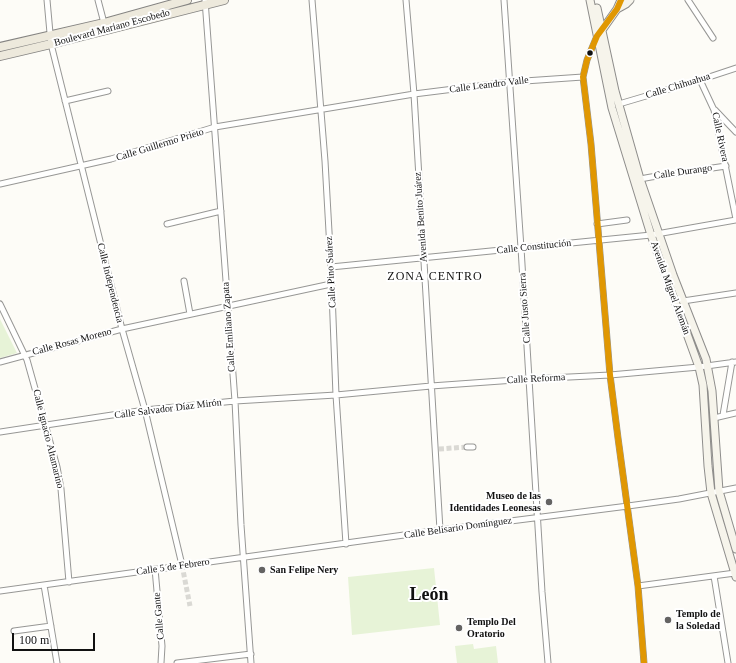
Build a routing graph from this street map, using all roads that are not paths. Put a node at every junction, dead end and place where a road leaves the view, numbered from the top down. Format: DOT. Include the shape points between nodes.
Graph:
graph roads {
  1 [pos="47,0"];
  2 [pos="98,0"];
  3 [pos="187,0"];
  4 [pos="224,0"];
  5 [pos="312,0"];
  6 [pos="406,0"];
  7 [pos="504,0"];
  8 [pos="590,0"];
  9 [pos="595,0"];
  10 [pos="688,0"];
  11 [pos="625,1"];
  12 [pos="205,2"];
  13 [pos="104,23"];
  14 [pos="599,33"];
  15 [pos="714,38"];
  16 [pos="50,40"];
  17 [pos="0,47"];
  18 [pos="0,56"];
  19 [pos="736,68"];
  20 [pos="583,77"];
  21 [pos="700,80"];
  22 [pos="510,82"];
  23 [pos="108,91"];
  24 [pos="414,94"];
  25 [pos="65,101"];
  26 [pos="619,104"];
  27 [pos="320,110"];
  28 [pos="714,110"];
  29 [pos="215,127"];
  30 [pos="736,132"];
  31 [pos="80,166"];
  32 [pos="726,166"];
  33 [pos="640,179"];
  34 [pos="0,184"];
  35 [pos="221,211"];
  36 [pos="627,220"];
  37 [pos="736,220"];
  38 [pos="167,224"];
  39 [pos="597,224"];
  40 [pos="654,234"];
  41 [pos="598,240"];
  42 [pos="521,248"];
  43 [pos="424,258"];
  44 [pos="331,267"];
  45 [pos="184,281"];
  46 [pos="331,284"];
  47 [pos="736,293"];
  48 [pos="683,302"];
  49 [pos="0,304"];
  50 [pos="228,306"];
  51 [pos="190,314"];
  52 [pos="122,329"];
  53 [pos="25,354"];
  54 [pos="0,362"];
  55 [pos="734,362"];
  56 [pos="708,366"];
  57 [pos="699,367"];
  58 [pos="610,375"];
  59 [pos="529,378"];
  60 [pos="431,386"];
  61 [pos="336,395"];
  62 [pos="235,401"];
  63 [pos="145,410"];
  64 [pos="736,413"];
  65 [pos="723,415"];
  66 [pos="714,418"];
  67 [pos="46,425"];
  68 [pos="0,432"];
  69 [pos="736,488"];
  70 [pos="719,491"];
  71 [pos="711,493"];
  72 [pos="628,506"];
  73 [pos="538,517"];
  74 [pos="440,530"];
  75 [pos="346,544"];
  76 [pos="736,549"];
  77 [pos="243,557"];
  78 [pos="182,565"];
  79 [pos="154,569"];
  80 [pos="735,575"];
  81 [pos="714,576"];
  82 [pos="69,582"];
  83 [pos="44,585"];
  84 [pos="638,586"];
  85 [pos="0,591"];
  86 [pos="51,626"];
  87 [pos="14,631"];
  88 [pos="250,654"];
  89 [pos="57,663"];
  90 [pos="161,663"];
  91 [pos="177,663"];
  92 [pos="251,663"];
  93 [pos="548,663"];
  94 [pos="644,663"];
  95 [pos="728,663"];
  1 -- 16 [label="street, Calle Independencia"];
  2 -- 13 [label="street"];
  3 -- 13 [label="main road, Boulevard Mariano Escobedo"];
  4 -- 12 [label="main road, Boulevard Mariano Escobedo"];
  5 -- 27 [label="street, Calle Pino Suárez"];
  6 -- 24 [label="street, Avenida Benito Juárez"];
  7 -- 22 [label="street, Calle Justo Sierra"];
  8 -- 14 [label="main road, Avenida Miguel Alemán"];
  9 -- 14 [label="main road, Avenida Miguel Alemán"];
  10 -- 15 [label="street"];
  11 -- 14 [label="main road"];
  12 -- 16 [label="main road, Boulevard Mariano Escobedo"];
  12 -- 29 [label="street, Calle Emiliano Zapata"];
  13 -- 16 [label="main road, Boulevard Mariano Escobedo"];
  14 -- 20 [label="street" via="587,60"];
  14 -- 26 [label="main road, Avenida Miguel Alemán"];
  14 -- 40 [label="main road, Avenida Miguel Alemán" via="612,108"];
  16 -- 17 [label="main road, Boulevard Mariano Escobedo"];
  16 -- 18 [label="main road, Boulevard Mariano Escobedo"];
  16 -- 25 [label="street, Calle Independencia"];
  19 -- 21 [label="street, Calle Chihuahua"];
  20 -- 22 [label="street, Calle Leandro Valle"];
  20 -- 39 [label="street"];
  21 -- 26 [label="street, Calle Chihuahua"];
  21 -- 28 [label="street, Calle Rivera"];
  22 -- 24 [label="street, Calle Leandro Valle"];
  22 -- 42 [label="street, Calle Justo Sierra"];
  23 -- 25 [label="street"];
  24 -- 27 [label="street, Calle Leandro Valle"];
  24 -- 43 [label="street, Avenida Benito Juárez"];
  25 -- 31 [label="street, Calle Independencia"];
  26 -- 33 [label="main road, Avenida Miguel Alemán"];
  27 -- 29 [label="street, Calle Guillermo Prieto"];
  27 -- 44 [label="street, Calle Pino Suárez"];
  28 -- 30 [label="street"];
  28 -- 32 [label="street, Calle Rivera"];
  29 -- 31 [label="street, Calle Guillermo Prieto" via="127,155"];
  29 -- 35 [label="street, Calle Emiliano Zapata"];
  31 -- 34 [label="street, Calle Guillermo Prieto"];
  31 -- 52 [label="street, Calle Independencia"];
  32 -- 33 [label="street, Calle Durango"];
  32 -- 37 [label="street, Calle Rivera"];
  33 -- 40 [label="main road, Avenida Miguel Alemán"];
  35 -- 38 [label="street"];
  35 -- 50 [label="street, Calle Emiliano Zapata"];
  36 -- 39 [label="street"];
  37 -- 40 [label="street, Calle Constitución"];
  39 -- 41 [label="street"];
  40 -- 41 [label="street, Calle Constitución"];
  40 -- 48 [label="main road, Avenida Miguel Alemán"];
  40 -- 57 [label="main road, Avenida Miguel Alemán"];
  41 -- 42 [label="street, Calle Constitución"];
  41 -- 58 [label="street"];
  42 -- 43 [label="street, Calle Constitución"];
  42 -- 59 [label="street, Calle Justo Sierra"];
  43 -- 44 [label="street, Calle Constitución"];
  43 -- 60 [label="street, Avenida Benito Juárez"];
  44 -- 46 [label="street, Calle Pino Suárez"];
  45 -- 51 [label="street"];
  46 -- 50 [label="street, Calle Rosas Moreno"];
  46 -- 61 [label="street, Calle Pino Suárez"];
  47 -- 48 [label="street"];
  48 -- 56 [label="main road, Avenida Miguel Alemán"];
  49 -- 53 [label="street, Calle Ignacio Altamarino"];
  50 -- 51 [label="street, Calle Rosas Moreno"];
  50 -- 62 [label="street, Calle Emiliano Zapata"];
  51 -- 52 [label="street, Calle Rosas Moreno"];
  52 -- 53 [label="street, Calle Rosas Moreno"];
  52 -- 63 [label="street, Calle Independencia"];
  53 -- 54 [label="street, Calle Rosas Moreno"];
  53 -- 67 [label="street, Calle Ignacio Altamarino"];
  55 -- 56 [label="street, Calle Reforma"];
  55 -- 65 [label="street"];
  56 -- 57 [label="street, Calle Reforma"];
  56 -- 66 [label="main road, Avenida Miguel Alemán"];
  57 -- 58 [label="street, Calle Reforma"];
  57 -- 71 [label="main road, Avenida Miguel Alemán" via="703,385"];
  58 -- 59 [label="street, Calle Reforma"];
  58 -- 72 [label="street"];
  59 -- 60 [label="street, Calle Reforma"];
  59 -- 73 [label="street, Calle Justo Sierra"];
  60 -- 61 [label="street, Calle Reforma"];
  60 -- 74 [label="street, Avenida Benito Juárez" via="437,449"];
  61 -- 62 [label="street, Calle Salvador Díaz Mirón"];
  61 -- 75 [label="street, Calle Pino Suárez"];
  62 -- 63 [label="street, Calle Salvador Díaz Mirón"];
  62 -- 77 [label="street, Calle Emiliano Zapata"];
  63 -- 67 [label="street, Calle Salvador Díaz Mirón"];
  63 -- 78 [label="street, Calle Independencia"];
  64 -- 65 [label="street"];
  65 -- 66 [label="street"];
  66 -- 70 [label="main road, Avenida Miguel Alemán"];
  67 -- 68 [label="street, Calle Salvador Díaz Mirón"];
  67 -- 82 [label="street, Calle Ignacio Altamarino" via="61,489"];
  69 -- 70 [label="street, Calle Belisario Domínguez"];
  70 -- 71 [label="street, Calle Belisario Domínguez"];
  70 -- 76 [label="main road, Avenida Miguel Alemán"];
  71 -- 72 [label="street, Calle Belisario Domínguez"];
  71 -- 80 [label="main road, Avenida Miguel Alemán"];
  72 -- 73 [label="street, Calle Belisario Domínguez"];
  72 -- 84 [label="street"];
  73 -- 74 [label="street, Calle Belisario Domínguez"];
  73 -- 93 [label="street, Calle Justo Sierra"];
  74 -- 75 [label="street, Calle Belisario Domínguez"];
  75 -- 77 [label="street, Calle 5 de Febrero"];
  77 -- 78 [label="street, Calle 5 de Febrero"];
  77 -- 88 [label="street, Calle Emiliano Zapata"];
  78 -- 79 [label="street, Calle 5 de Febrero"];
  79 -- 82 [label="street, Calle 5 de Febrero"];
  79 -- 90 [label="street, Calle Gante" via="162,646"];
  80 -- 81 [label="street"];
  81 -- 84 [label="street"];
  81 -- 95 [label="street"];
  82 -- 83 [label="street, Calle 5 de Febrero"];
  83 -- 85 [label="street, Calle 5 de Febrero"];
  83 -- 86 [label="street"];
  84 -- 94 [label="street"];
  86 -- 87 [label="street"];
  86 -- 89 [label="street"];
  88 -- 91 [label="street"];
  88 -- 92 [label="street, Calle Emiliano Zapata"];
}
